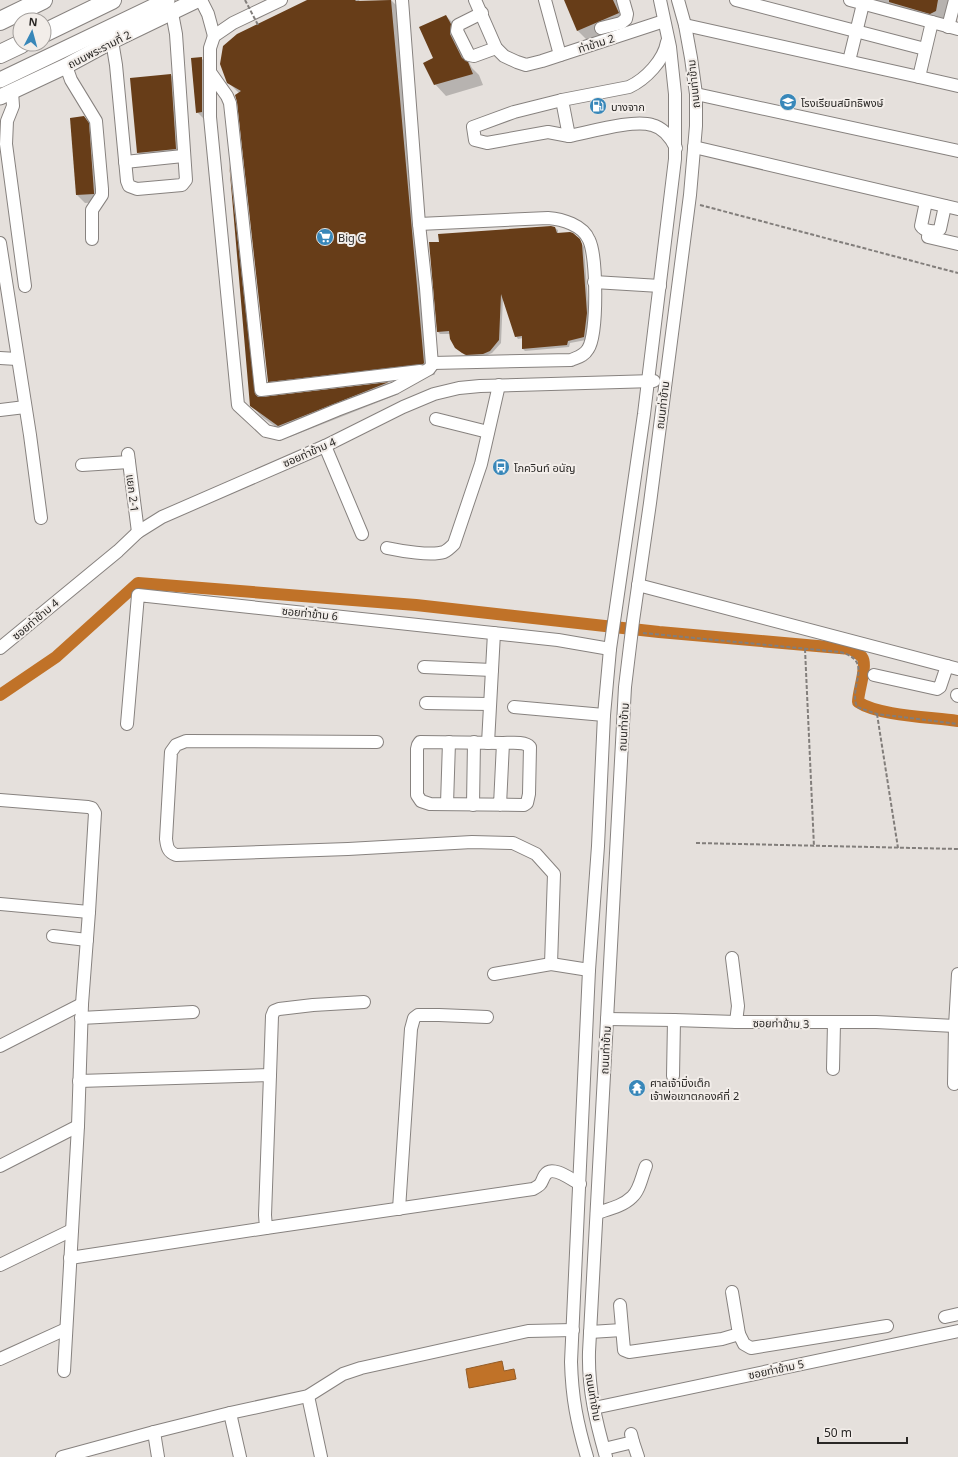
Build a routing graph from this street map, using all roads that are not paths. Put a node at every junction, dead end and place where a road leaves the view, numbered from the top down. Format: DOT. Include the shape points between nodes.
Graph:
graph roads {
  1 [pos="17,0"];
  2 [pos="43,0"];
  3 [pos="100,0"];
  4 [pos="112,0"];
  5 [pos="197,0"];
  6 [pos="201,0"];
  7 [pos="281,0"];
  8 [pos="402,0"];
  9 [pos="545,0"];
  10 [pos="624,0"];
  11 [pos="660,0"];
  12 [pos="678,0"];
  13 [pos="736,0"];
  14 [pos="850,0"];
  15 [pos="955,0"];
  16 [pos="477,1"];
  17 [pos="863,4"];
  18 [pos="169,6"];
  19 [pos="0,8"];
  20 [pos="482,13"];
  21 [pos="0,21"];
  22 [pos="664,21"];
  23 [pos="932,22"];
  24 [pos="52,23"];
  25 [pos="685,25"];
  26 [pos="601,28"];
  27 [pos="953,28"];
  28 [pos="52,29"];
  29 [pos="856,32"];
  30 [pos="214,36"];
  31 [pos="668,38"];
  32 [pos="112,41"];
  33 [pos="12,42"];
  34 [pos="0,48"];
  35 [pos="12,48"];
  36 [pos="496,48"];
  37 [pos="925,49"];
  38 [pos="0,54"];
  39 [pos="560,55"];
  40 [pos="849,61"];
  41 [pos="66,66"];
  42 [pos="210,72"];
  43 [pos="919,77"];
  44 [pos="0,80"];
  45 [pos="958,86"];
  46 [pos="6,94"];
  47 [pos="696,94"];
  48 [pos="562,100"];
  49 [pos="569,136"];
  50 [pos="694,147"];
  51 [pos="676,148"];
  52 [pos="958,151"];
  53 [pos="183,156"];
  54 [pos="125,162"];
  55 [pos="926,202"];
  56 [pos="945,206"];
  57 [pos="958,209"];
  58 [pos="419,224"];
  59 [pos="929,230"];
  60 [pos="92,239"];
  61 [pos="0,243"];
  62 [pos="958,244"];
  63 [pos="594,282"];
  64 [pos="25,286"];
  65 [pos="660,286"];
  66 [pos="0,357"];
  67 [pos="17,359"];
  68 [pos="431,366"];
  69 [pos="648,381"];
  70 [pos="665,382"];
  71 [pos="499,385"];
  72 [pos="25,408"];
  73 [pos="0,410"];
  74 [pos="436,419"];
  75 [pos="488,432"];
  76 [pos="325,446"];
  77 [pos="82,465"];
  78 [pos="41,518"];
  79 [pos="138,532"];
  80 [pos="362,534"];
  81 [pos="387,548"];
  82 [pos="638,585"];
  83 [pos="494,633"];
  84 [pos="610,644"];
  85 [pos="0,648"];
  86 [pos="424,667"];
  87 [pos="952,668"];
  88 [pos="492,670"];
  89 [pos="874,674"];
  90 [pos="426,703"];
  91 [pos="489,704"];
  92 [pos="514,707"];
  93 [pos="604,715"];
  94 [pos="127,724"];
  95 [pos="377,742"];
  96 [pos="448,742"];
  97 [pos="474,742"];
  98 [pos="488,743"];
  99 [pos="503,743"];
  100 [pos="0,800"];
  101 [pos="447,804"];
  102 [pos="473,805"];
  103 [pos="500,805"];
  104 [pos="0,904"];
  105 [pos="89,912"];
  106 [pos="53,936"];
  107 [pos="87,940"];
  108 [pos="732,958"];
  109 [pos="551,964"];
  110 [pos="590,970"];
  111 [pos="494,974"];
  112 [pos="958,974"];
  113 [pos="364,1002"];
  114 [pos="82,1004"];
  115 [pos="193,1012"];
  116 [pos="487,1017"];
  117 [pos="81,1018"];
  118 [pos="607,1019"];
  119 [pos="674,1020"];
  120 [pos="736,1022"];
  121 [pos="834,1023"];
  122 [pos="955,1026"];
  123 [pos="0,1046"];
  124 [pos="833,1069"];
  125 [pos="270,1075"];
  126 [pos="673,1076"];
  127 [pos="79,1081"];
  128 [pos="954,1084"];
  129 [pos="78,1126"];
  130 [pos="0,1166"];
  131 [pos="646,1166"];
  132 [pos="580,1184"];
  133 [pos="399,1209"];
  134 [pos="597,1213"];
  135 [pos="266,1228"];
  136 [pos="72,1230"];
  137 [pos="70,1258"];
  138 [pos="0,1265"];
  139 [pos="732,1292"];
  140 [pos="620,1305"];
  141 [pos="958,1314"];
  142 [pos="945,1317"];
  143 [pos="887,1326"];
  144 [pos="66,1330"];
  145 [pos="573,1330"];
  146 [pos="622,1330"];
  147 [pos="958,1331"];
  148 [pos="590,1332"];
  149 [pos="739,1334"];
  150 [pos="0,1359"];
  151 [pos="64,1371"];
  152 [pos="308,1396"];
  153 [pos="594,1408"];
  154 [pos="230,1413"];
  155 [pos="154,1432"];
  156 [pos="605,1453"];
  157 [pos="75,1455"];
  158 [pos="62,1457"];
  159 [pos="158,1457"];
  160 [pos="240,1457"];
  161 [pos="321,1457"];
  162 [pos="587,1457"];
  163 [pos="638,1457"];
  1 -- 19 [label="highway"];
  2 -- 21 [label="highway"];
  3 -- 24 [label="highway"];
  4 -- 28 [label="highway"];
  5 -- 18 [label="main road, ถนนพระรามที่ 2"];
  6 -- 30 [label="street"];
  7 -- 30 [label="street" via="233,23"];
  8 -- 58 [label="street"];
  9 -- 39 [label="street"];
  10 -- 26 [label="street" via="626,19 621,23"];
  11 -- 22 [label="street, ถนนท่าข้าม"];
  12 -- 25 [label="street, ถนนท่าข้าม"];
  13 -- 29 [label="street"];
  14 -- 17 [label="street"];
  15 -- 27 [label="street"];
  16 -- 20 [label="street"];
  17 -- 23 [label="street"];
  17 -- 29 [label="street"];
  18 -- 32 [label="main road, ถนนพระรามที่ 2"];
  18 -- 44 [label="main road"];
  18 -- 53 [label="street" via="176,34"];
  20 -- 36 [label="street"];
  20 -- 36 [label="street" via="458,25 457,31 469,55 474,56"];
  22 -- 31 [label="street, ถนนท่าข้าม"];
  22 -- 39 [label="street, ท่าข้าม 2"];
  23 -- 27 [label="street"];
  23 -- 37 [label="street"];
  25 -- 40 [label="street"];
  25 -- 47 [label="street, ถนนท่าข้าม"];
  29 -- 37 [label="street"];
  29 -- 40 [label="street"];
  30 -- 42 [label="street" via="210,48"];
  31 -- 48 [label="street" via="661,58 636,83 629,87"];
  31 -- 51 [label="street, ถนนท่าข้าม" via="675,94"];
  32 -- 41 [label="main road, ถนนพระรามที่ 2"];
  32 -- 54 [label="street"];
  33 -- 34 [label="highway"];
  35 -- 38 [label="highway"];
  36 -- 39 [label="street, ท่าข้าม 2" via="504,56 526,64"];
  37 -- 43 [label="street"];
  40 -- 43 [label="street"];
  41 -- 46 [label="main road, ถนนพระรามที่ 2"];
  41 -- 60 [label="street" via="71,80 96,121 102,195 92,210"];
  42 -- 68 [label="street" via="230,103 261,390 398,374"];
  42 -- 68 [label="street" via="210,117 238,405 266,430 279,434 395,388"];
  43 -- 45 [label="street"];
  46 -- 64 [label="street" via="13,106 7,121 6,144"];
  47 -- 50 [label="street, ถนนท่าข้าม"];
  47 -- 52 [label="street"];
  48 -- 49 [label="street"];
  48 -- 49 [label="street" via="514,112 473,127 475,140 487,143 548,132"];
  49 -- 51 [label="street" via="643,123 654,125 665,132"];
  50 -- 55 [label="street"];
  50 -- 70 [label="street, ถนนท่าข้าม"];
  51 -- 65 [label="street, ถนนท่าข้าม"];
  53 -- 54 [label="street"];
  53 -- 54 [label="street" via="186,180 178,186 132,188 126,181"];
  55 -- 56 [label="street"];
  55 -- 59 [label="street" via="921,226"];
  56 -- 57 [label="street"];
  56 -- 59 [label="street" via="940,229"];
  58 -- 63 [label="street" via="548,218 560,220 578,227 590,240"];
  58 -- 68 [label="street"];
  59 -- 62 [label="street" via="928,237"];
  61 -- 67 [label="street"];
  63 -- 65 [label="street"];
  63 -- 68 [label="street" via="594,324 589,348 583,356 571,360"];
  65 -- 69 [label="street, ถนนท่าข้าม"];
  66 -- 67 [label="street"];
  67 -- 72 [label="street"];
  69 -- 70 [label="street, ซอยท่าข้าม 4"];
  69 -- 71 [label="street, ซอยท่าข้าม 4"];
  69 -- 84 [label="street, ถนนท่าข้าม"];
  70 -- 82 [label="street, ถนนท่าข้าม"];
  71 -- 75 [label="street"];
  71 -- 76 [label="street, ซอยท่าข้าม 4" via="459,388 434,394"];
  72 -- 73 [label="street"];
  72 -- 78 [label="street"];
  74 -- 75 [label="street"];
  75 -- 81 [label="street" via="481,464 454,544 450,549 444,552 423,553"];
  76 -- 79 [label="street, ซอยท่าข้าม 4" via="162,517"];
  76 -- 80 [label="street"];
  77 -- 79 [label="street, แยก 2-1" via="128,458"];
  79 -- 85 [label="street, ซอยท่าข้าม 4"];
  82 -- 87 [label="street"];
  82 -- 118 [label="street, ถนนท่าข้าม" via="625,687"];
  83 -- 84 [label="street, ซอยท่าข้าม 6"];
  83 -- 88 [label="street"];
  83 -- 94 [label="street, ซอยท่าข้าม 6" via="138,595"];
  84 -- 93 [label="street, ถนนท่าข้าม"];
  86 -- 88 [label="street"];
  87 -- 89 [label="street" via="937,689"];
  88 -- 91 [label="street"];
  90 -- 91 [label="street"];
  91 -- 98 [label="street"];
  92 -- 93 [label="street"];
  93 -- 110 [label="street, ถนนท่าข้าม"];
  95 -- 109 [label="street" via="186,741 176,746 171,752 166,839 169,852 176,855 472,842 513,843 536,854 554,874"];
  96 -- 97 [label="street"];
  96 -- 101 [label="street"];
  96 -- 101 [label="street" via="420,742 417,749 418,798 425,803"];
  97 -- 98 [label="street"];
  97 -- 102 [label="street"];
  98 -- 99 [label="street"];
  99 -- 103 [label="street"];
  99 -- 103 [label="street" via="527,744 530,747 529,794 524,805"];
  100 -- 105 [label="street" via="92,808 95,813"];
  101 -- 102 [label="street"];
  102 -- 103 [label="street"];
  104 -- 105 [label="street"];
  105 -- 107 [label="street"];
  106 -- 107 [label="street"];
  107 -- 114 [label="street"];
  108 -- 120 [label="street" via="738,1006"];
  109 -- 110 [label="street"];
  109 -- 111 [label="street"];
  110 -- 132 [label="street, ถนนท่าข้าม"];
  112 -- 122 [label="street"];
  113 -- 125 [label="street" via="274,1011"];
  114 -- 117 [label="street"];
  114 -- 123 [label="street"];
  115 -- 117 [label="street"];
  116 -- 133 [label="street" via="418,1015 414,1018 411,1029"];
  117 -- 127 [label="street"];
  118 -- 119 [label="street, ซอยท่าข้าม 3"];
  118 -- 134 [label="street, ถนนท่าข้าม"];
  119 -- 120 [label="street, ซอยท่าข้าม 3"];
  119 -- 126 [label="street"];
  120 -- 121 [label="street, ซอยท่าข้าม 3"];
  121 -- 122 [label="street, ซอยท่าข้าม 3" via="876,1022"];
  121 -- 124 [label="street"];
  122 -- 128 [label="street"];
  125 -- 127 [label="street"];
  125 -- 135 [label="street"];
  127 -- 129 [label="street"];
  129 -- 130 [label="street"];
  129 -- 136 [label="street"];
  131 -- 134 [label="street" via="633,1196 626,1202"];
  132 -- 133 [label="street" via="557,1172 548,1172 541,1184 533,1189"];
  132 -- 145 [label="street, ถนนท่าข้าม"];
  133 -- 135 [label="street"];
  134 -- 148 [label="street, ถนนท่าข้าม"];
  135 -- 137 [label="street"];
  136 -- 137 [label="street"];
  136 -- 138 [label="street"];
  137 -- 144 [label="street"];
  139 -- 149 [label="street"];
  140 -- 146 [label="street"];
  141 -- 142 [label="street"];
  143 -- 149 [label="street" via="751,1348 744,1344"];
  144 -- 150 [label="street"];
  144 -- 151 [label="street"];
  145 -- 152 [label="street" via="528,1331 361,1368 343,1374"];
  145 -- 162 [label="street, ถนนท่าข้าม" via="572,1388 575,1414"];
  146 -- 148 [label="street"];
  146 -- 149 [label="street" via="624,1350 629,1352 722,1339"];
  147 -- 153 [label="street, ซอยท่าข้าม 5"];
  148 -- 153 [label="street, ถนนท่าข้าม" via="588,1374"];
  152 -- 154 [label="street"];
  152 -- 161 [label="street"];
  153 -- 156 [label="street, ถนนท่าข้าม"];
  154 -- 155 [label="street"];
  154 -- 160 [label="street"];
  155 -- 157 [label="street"];
  155 -- 159 [label="street"];
  156 -- 163 [label="street" via="632,1438"];
  157 -- 158 [label="street"];
}
